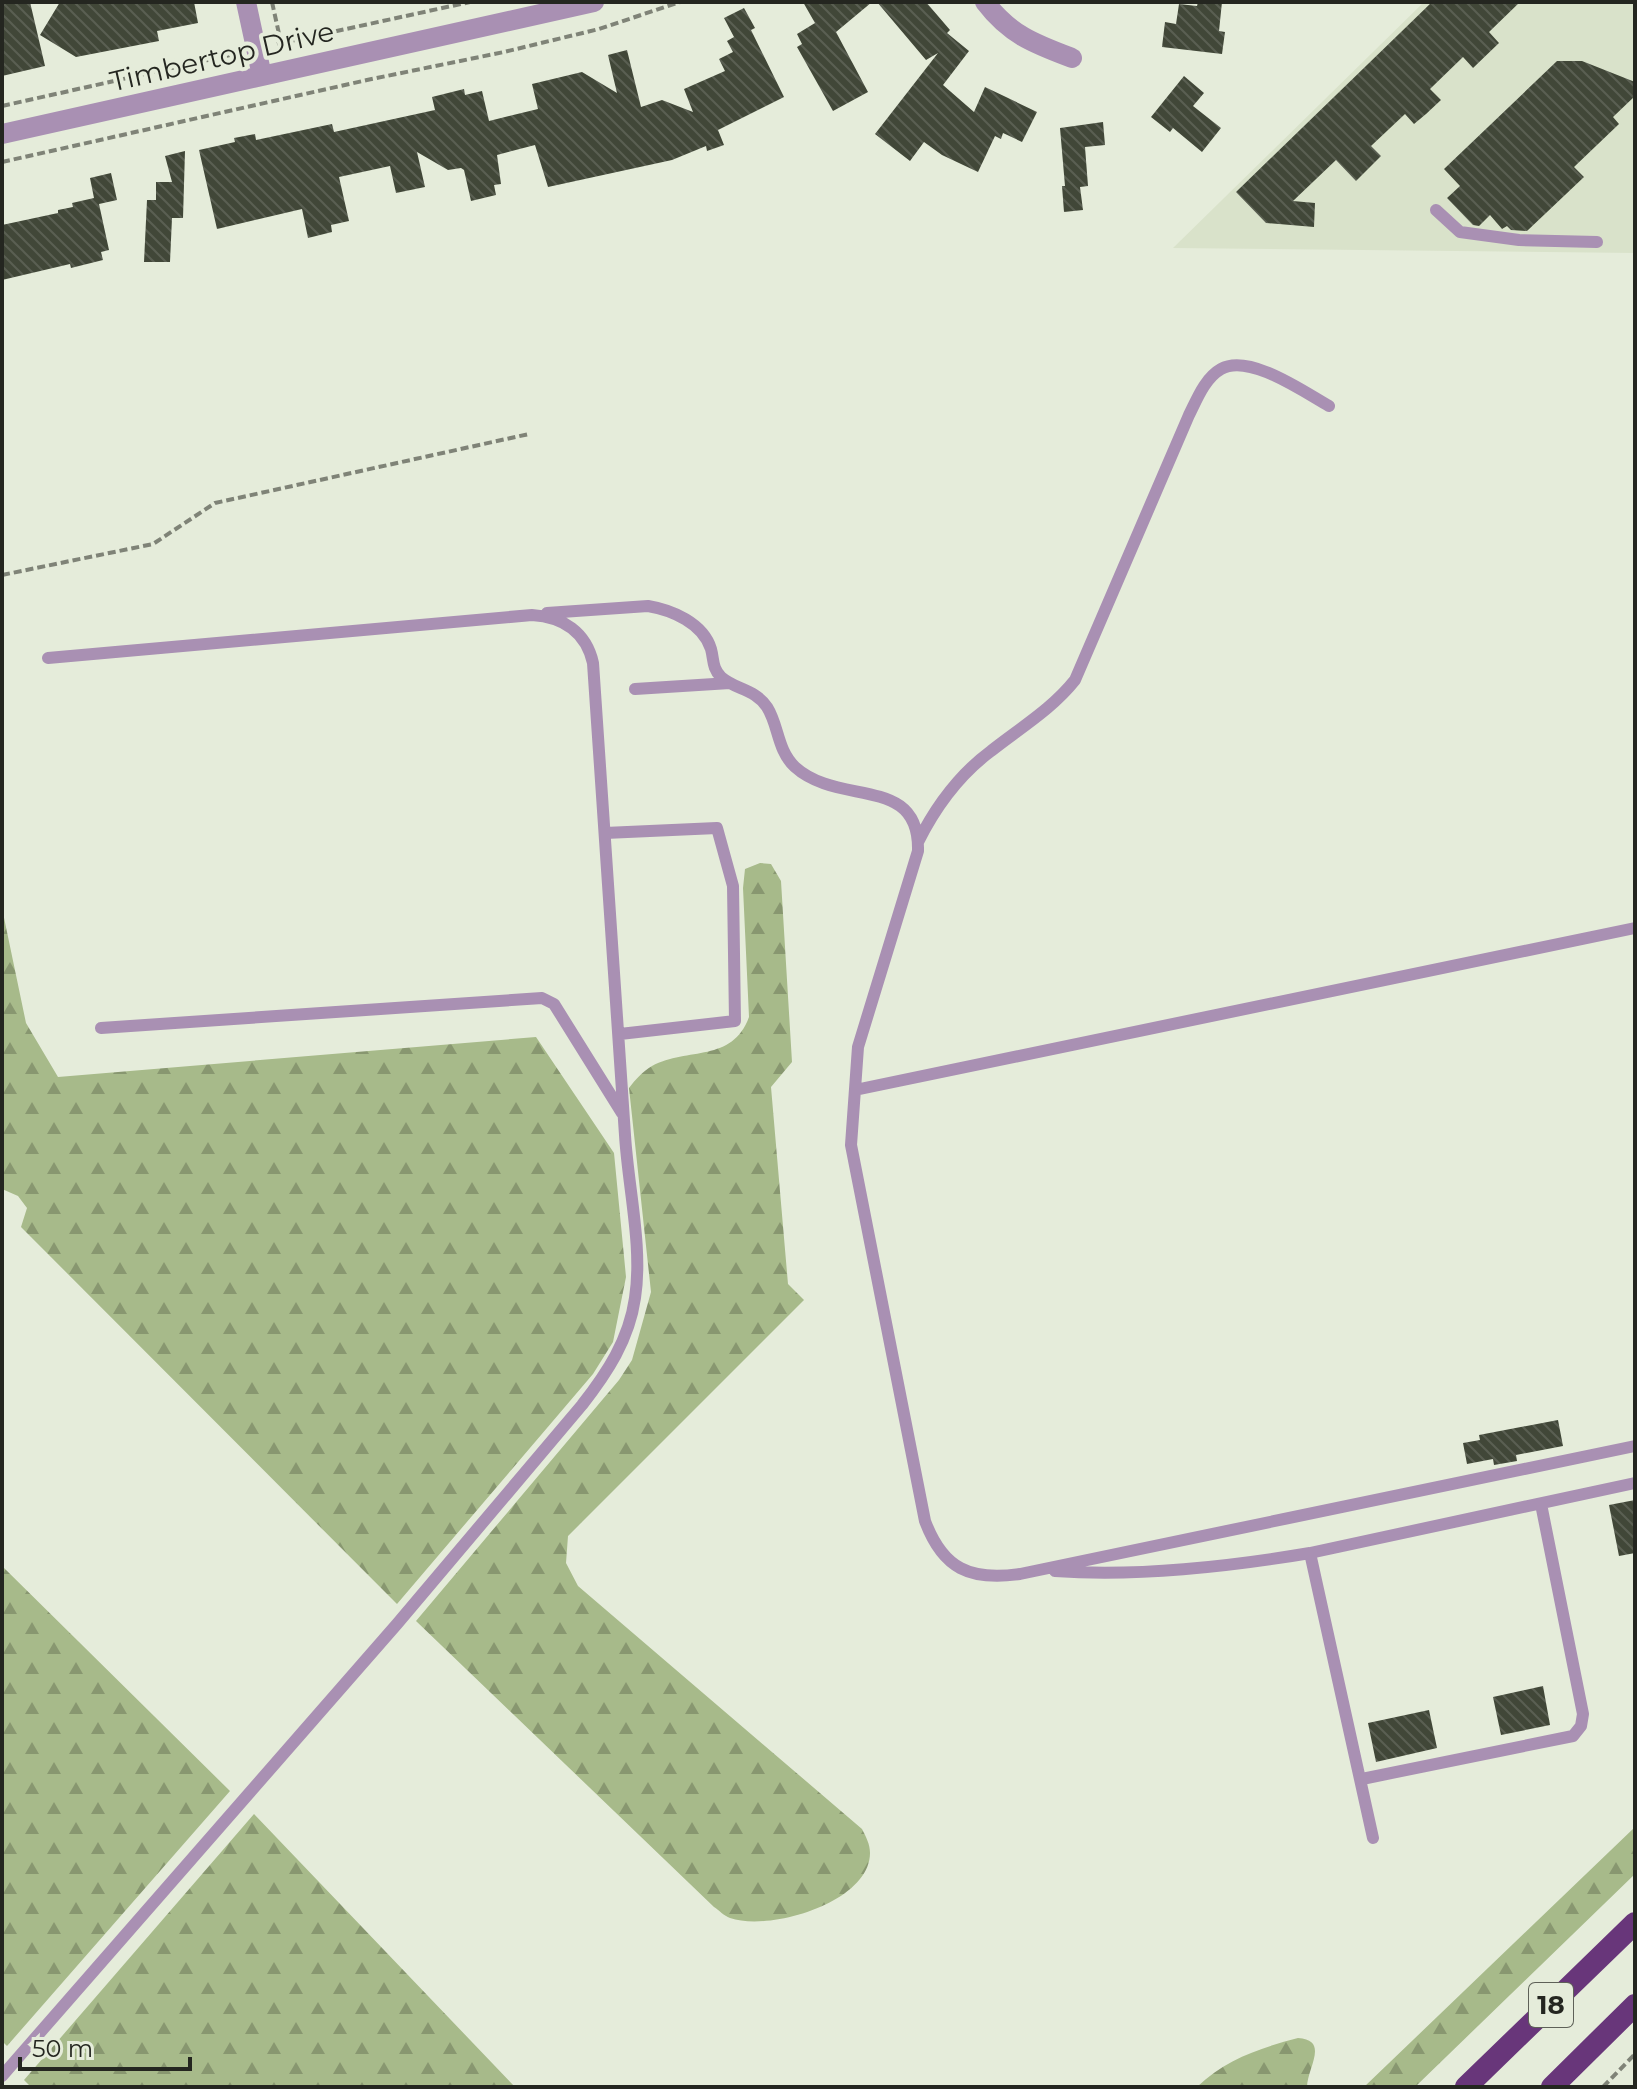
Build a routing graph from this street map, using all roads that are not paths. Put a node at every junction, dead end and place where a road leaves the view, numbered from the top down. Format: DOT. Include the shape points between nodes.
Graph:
graph roads {
  1 [pos="246,2"];
  2 [pos="594,2"];
  3 [pos="985,2"];
  4 [pos="1072,58"];
  5 [pos="262,76"];
  6 [pos="2,134"];
  7 [pos="1436,210"];
  8 [pos="1597,242"];
  9 [pos="1329,406"];
  10 [pos="532,615"];
  11 [pos="48,658"];
  12 [pos="730,683"];
  13 [pos="635,689"];
  14 [pos="605,833"];
  15 [pos="918,842"];
  16 [pos="1635,928"];
  17 [pos="101,1028"];
  18 [pos="620,1034"];
  19 [pos="855,1090"];
  20 [pos="624,1116"];
  21 [pos="1635,1446"];
  22 [pos="1635,1483"];
  23 [pos="1541,1504"];
  24 [pos="1310,1553"];
  25 [pos="1040,1570"];
  26 [pos="1362,1779"];
  27 [pos="1373,1838"];
  28 [pos="1635,1923"];
  29 [pos="1635,2005"];
  30 [pos="2,2076"];
  31 [pos="1466,2087"];
  32 [pos="1552,2087"];
  1 -- 5 [label="street"];
  2 -- 5 [label="street, Timbertop Drive"];
  3 -- 4 [label="street" via="1016,34"];
  5 -- 6 [label="street, Timbertop Drive"];
  7 -- 8 [label="lane" via="1460,232"];
  9 -- 15 [label="lane" via="1270,373 1234,365 1214,374 1189,415 1075,680 973,767 939,806"];
  10 -- 11 [label="lane"];
  10 -- 12 [label="lane" via="661,608 695,627 711,649 715,670"];
  10 -- 14 [label="lane" via="557,619 589,647"];
  12 -- 13 [label="lane"];
  12 -- 15 [label="lane" via="752,692 767,707 792,764 824,785 896,803 911,818"];
  14 -- 18 [label="lane"];
  14 -- 18 [label="lane" via="717,828 733,886 735,1021"];
  15 -- 19 [label="lane" via="858,1047"];
  16 -- 19 [label="lane"];
  17 -- 20 [label="lane" via="542,998 554,1004"];
  18 -- 20 [label="lane"];
  19 -- 25 [label="lane" via="851,1145 925,1521 941,1554 976,1576"];
  20 -- 30 [label="lane" via="636,1295 624,1341 599,1384"];
  21 -- 25 [label="lane"];
  22 -- 23 [label="lane"];
  23 -- 24 [label="lane"];
  23 -- 26 [label="lane" via="1583,1714 1578,1731"];
  24 -- 25 [label="lane" via="1150,1571"];
  24 -- 26 [label="lane"];
  26 -- 27 [label="lane"];
  28 -- 31 [label="highway, 18"];
  29 -- 32 [label="highway, 18"];
}
